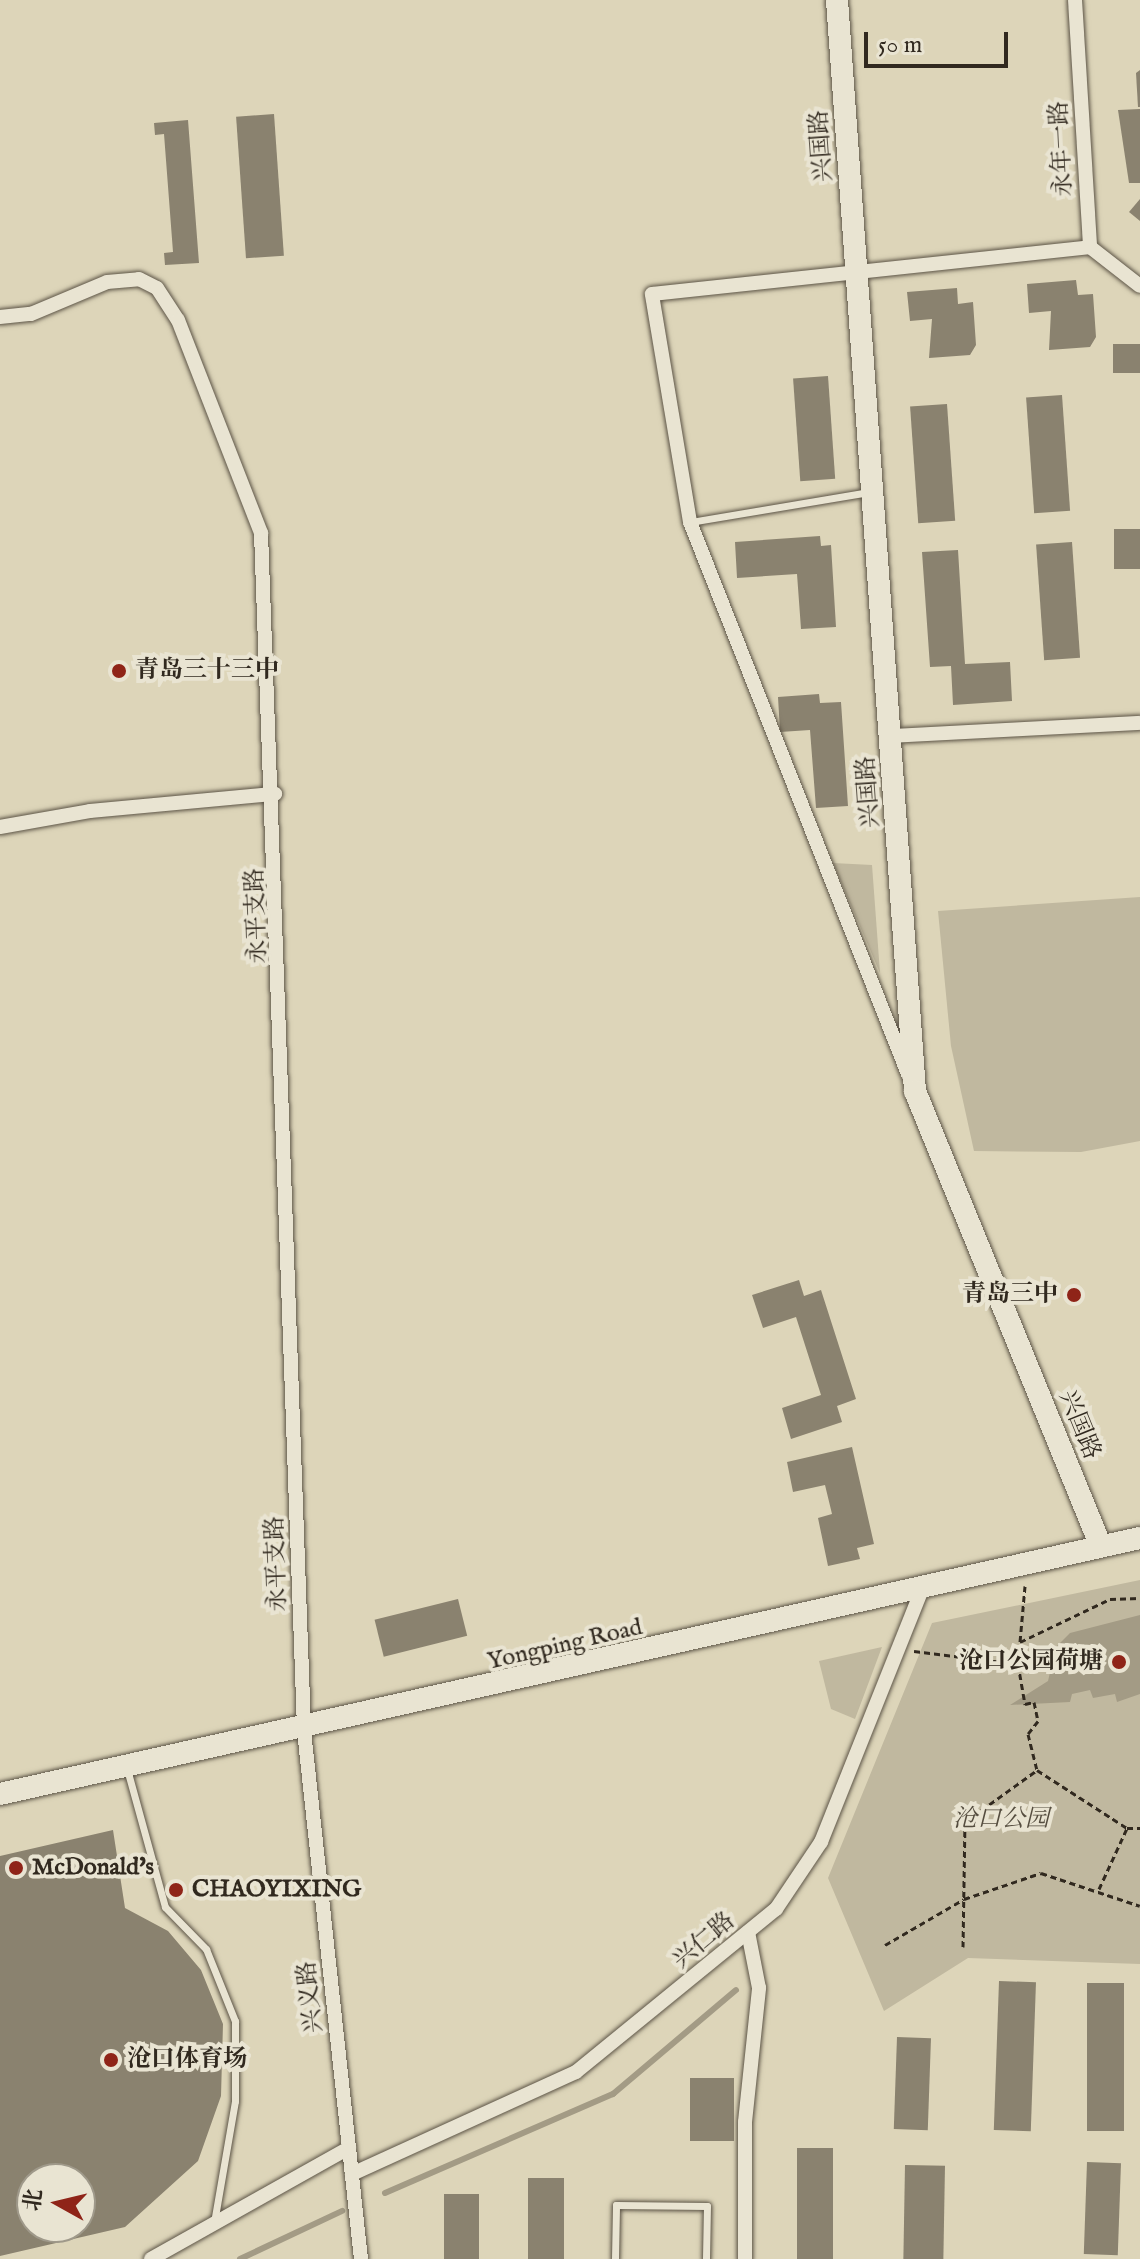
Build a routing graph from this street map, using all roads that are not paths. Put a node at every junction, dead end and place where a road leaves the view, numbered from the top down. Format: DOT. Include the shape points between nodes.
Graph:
graph roads {
  1 [pos="837,0"];
  2 [pos="1075,0"];
  3 [pos="1090,247"];
  4 [pos="857,271"];
  5 [pos="1140,286"];
  6 [pos="0,317"];
  7 [pos="875,491"];
  8 [pos="690,522"];
  9 [pos="1140,723"];
  10 [pos="891,736"];
  11 [pos="275,794"];
  12 [pos="0,827"];
  13 [pos="915,1091"];
  14 [pos="1140,1538"];
  15 [pos="1101,1546"];
  16 [pos="922,1589"];
  17 [pos="304,1731"];
  18 [pos="127,1769"];
  19 [pos="0,1794"];
  20 [pos="748,1932"];
  21 [pos="349,2148"];
  22 [pos="352,2174"];
  23 [pos="213,2225"];
  24 [pos="151,2259"];
  25 [pos="361,2259"];
  26 [pos="615,2259"];
  27 [pos="706,2259"];
  28 [pos="745,2259"];
  1 -- 4 [label="street, 兴国路"];
  2 -- 3 [label="street, 永年一路"];
  3 -- 4 [label="street"];
  3 -- 5 [label="street"];
  4 -- 7 [label="street, 兴国路"];
  4 -- 8 [label="street" via="652,294"];
  6 -- 11 [label="street, 永平支路" via="139,279 157,288 178,320 261,533"];
  7 -- 8 [label="lane"];
  7 -- 10 [label="street, 兴国路"];
  8 -- 13 [label="street"];
  9 -- 10 [label="street"];
  10 -- 13 [label="street, 兴国路"];
  11 -- 12 [label="street" via="90,811"];
  11 -- 17 [label="street, 永平支路"];
  13 -- 15 [label="street, 兴国路"];
  14 -- 15 [label="street, Yongping Road"];
  15 -- 16 [label="street, Yongping Road"];
  16 -- 17 [label="street, Yongping Road"];
  16 -- 20 [label="street, 兴仁路" via="809,1864"];
  17 -- 18 [label="street, Yongping Road"];
  17 -- 21 [label="street, 兴义路"];
  18 -- 19 [label="street, Yongping Road"];
  18 -- 23 [label="lane" via="165,1907 206,1949 235,2021 235,2101"];
  20 -- 22 [label="street, 兴仁路" via="576,2072"];
  20 -- 28 [label="street" via="759,1988 745,2122"];
  21 -- 22 [label="street, 兴义路"];
  21 -- 23 [label="street"];
  22 -- 25 [label="street, 兴义路"];
  23 -- 24 [label="street"];
  26 -- 27 [label="lane" via="616,2205 707,2206"];
}
